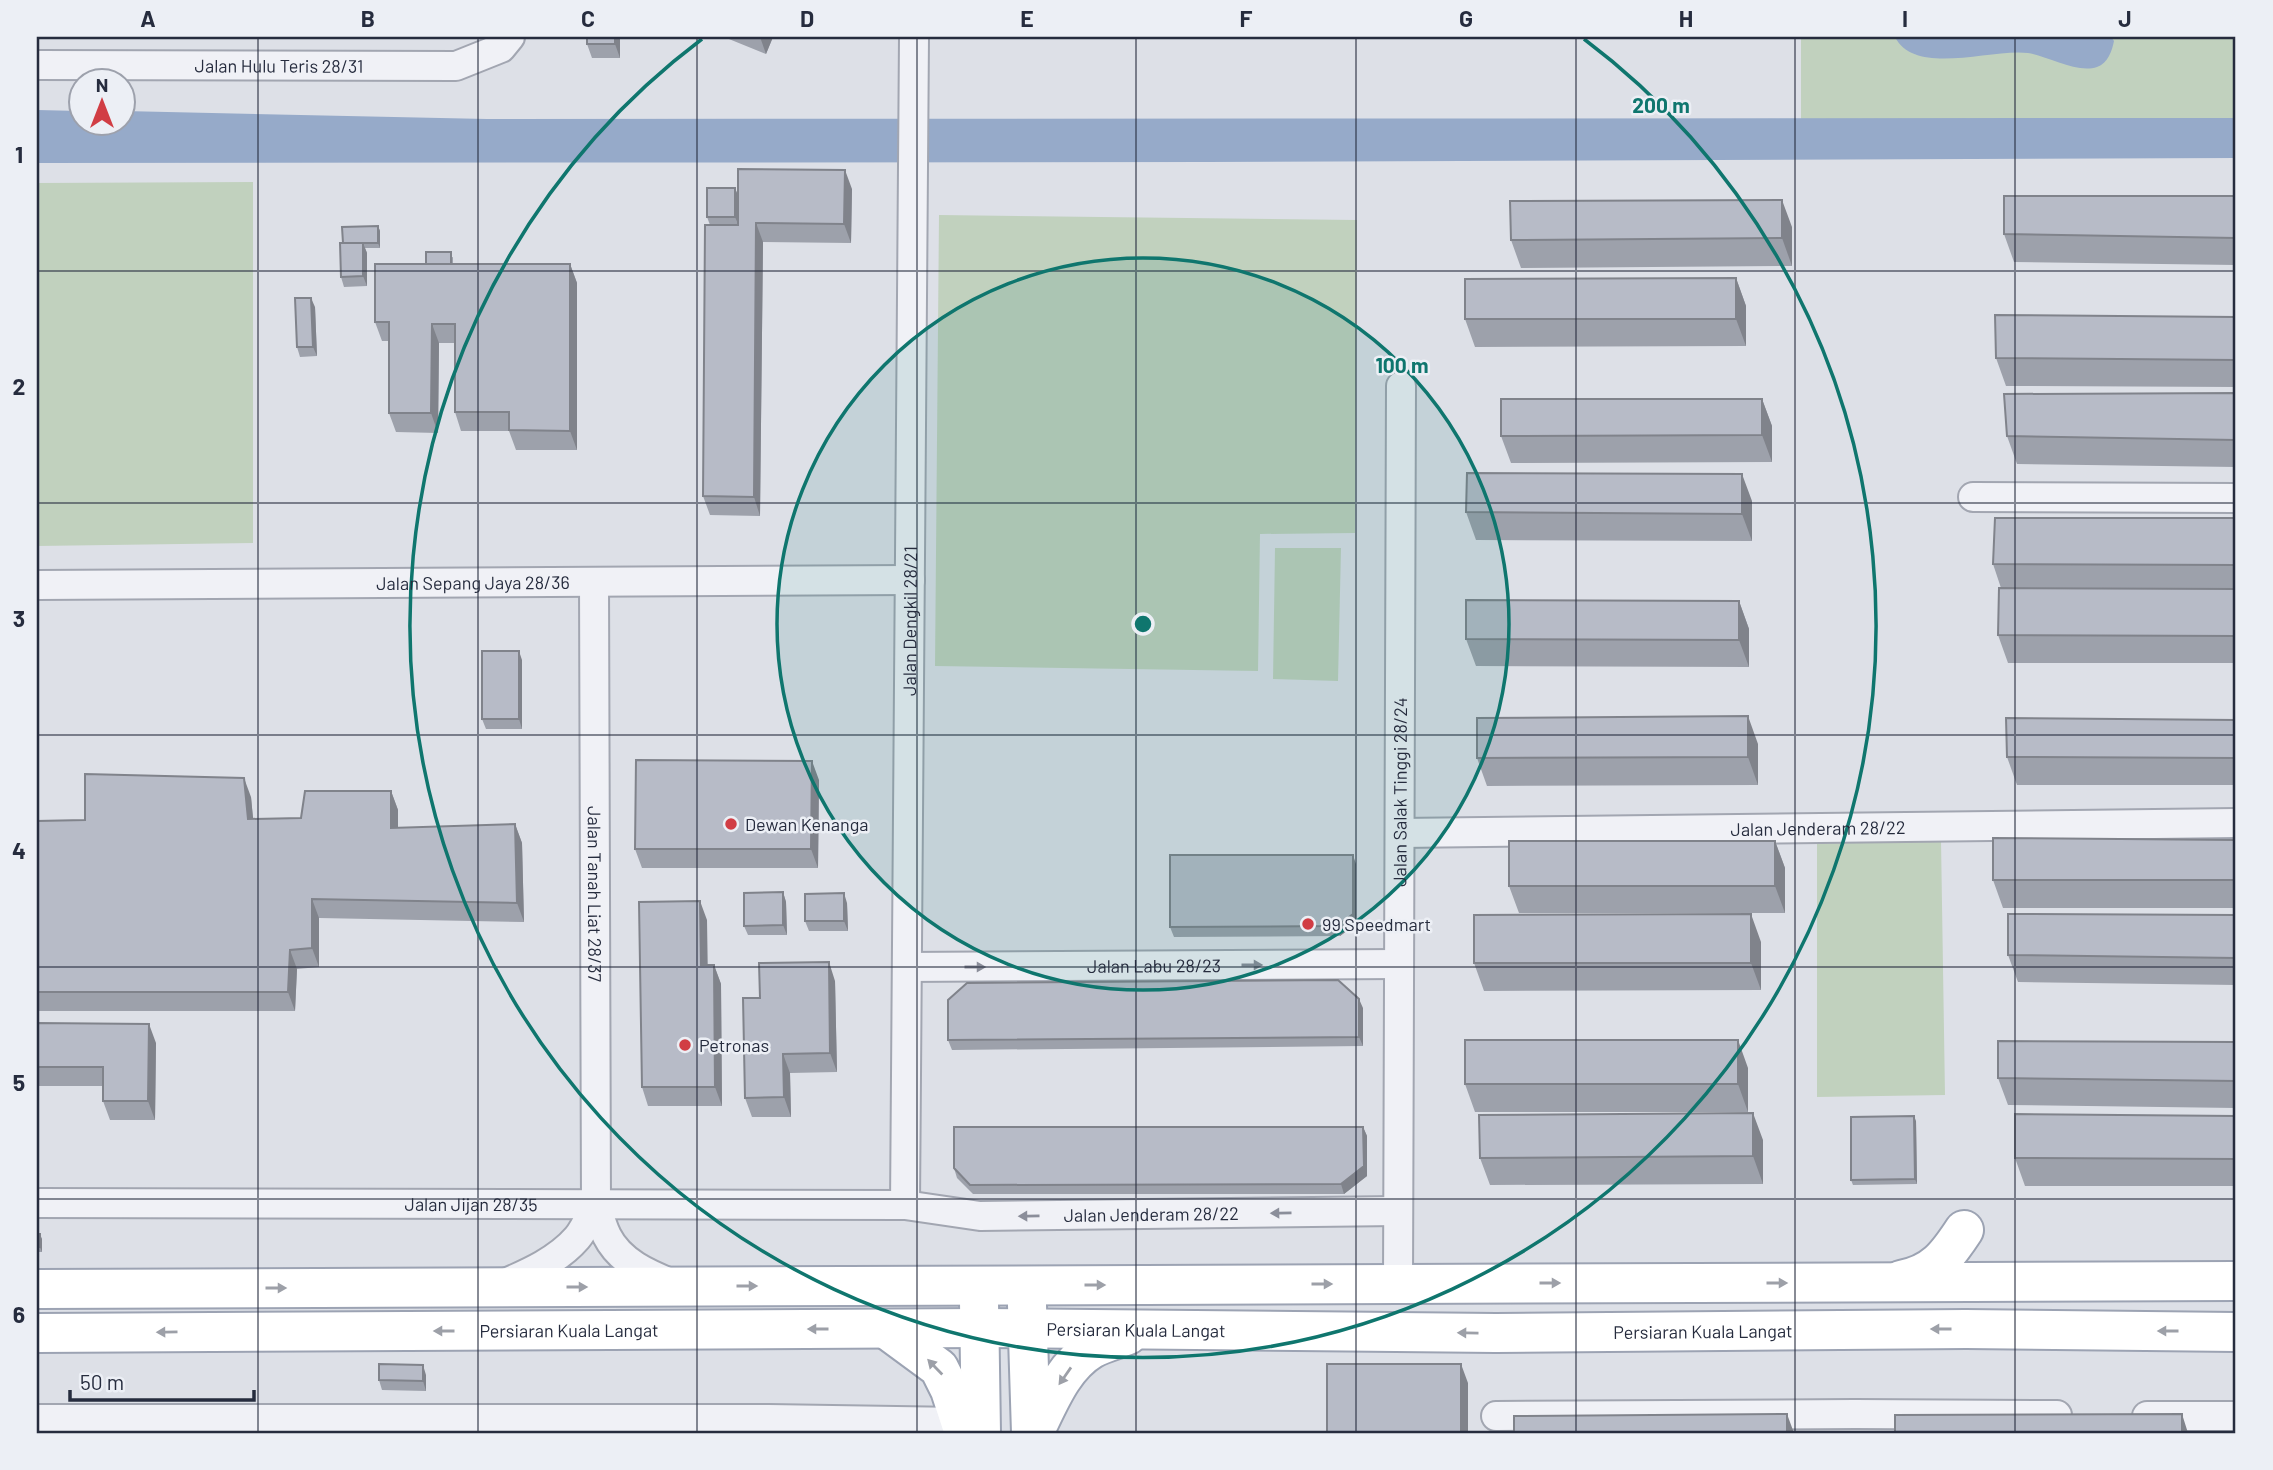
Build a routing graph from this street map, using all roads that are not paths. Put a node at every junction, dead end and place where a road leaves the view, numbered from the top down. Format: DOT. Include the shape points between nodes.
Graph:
graph roads {
  1 [pos="510,37"];
  2 [pos="914,37"];
  3 [pos="37,65"];
  4 [pos="1401,386"];
  5 [pos="1973,496"];
  6 [pos="2236,498"];
  7 [pos="910,580"];
  8 [pos="594,582"];
  9 [pos="37,585"];
  10 [pos="2236,822"];
  11 [pos="1400,833"];
  12 [pos="1399,964"];
  13 [pos="907,967"];
  14 [pos="37,1203"];
  15 [pos="596,1205"];
  16 [pos="905,1205"];
  17 [pos="1398,1211"];
  18 [pos="2236,1281"];
  19 [pos="1885,1282"];
  20 [pos="2028,1282"];
  21 [pos="1398,1284"];
  22 [pos="1027,1285"];
  23 [pos="679,1286"];
  24 [pos="979,1286"];
  25 [pos="496,1287"];
  26 [pos="218,1288"];
  27 [pos="37,1289"];
  28 [pos="980,1328"];
  29 [pos="886,1329"];
  30 [pos="1027,1329"];
  31 [pos="1143,1330"];
  32 [pos="219,1331"];
  33 [pos="2236,1332"];
  34 [pos="37,1333"];
  35 [pos="2077,1415"];
  36 [pos="1496,1416"];
  37 [pos="2118,1416"];
  38 [pos="2236,1416"];
  39 [pos="37,1419"];
  40 [pos="968,1430"];
  41 [pos="1032,1433"];
  1 -- 3 [label="street, Jalan Hulu Teris 28/31" via="501,48 456,66"];
  2 -- 7 [label="street, Jalan Dengkil 28/21"];
  4 -- 11 [label="street, Jalan Salak Tinggi 28/24"];
  5 -- 6 [label="street"];
  7 -- 8 [label="street, Jalan Sepang Jaya 28/36"];
  7 -- 13 [label="street, Jalan Dengkil 28/21"];
  8 -- 9 [label="street, Jalan Sepang Jaya 28/36"];
  8 -- 15 [label="street, Jalan Tanah Liat 28/37"];
  10 -- 11 [label="street, Jalan Jenderam 28/22"];
  11 -- 12 [label="street, Jalan Salak Tinggi 28/24"];
  13 -- 12 [label="street, Jalan Labu 28/23, one-way"];
  12 -- 17 [label="street, Jalan Salak Tinggi 28/24"];
  13 -- 16 [label="street, Jalan Dengkil 28/21"];
  14 -- 15 [label="street, Jalan Jijan 28/35"];
  15 -- 16 [label="street, Jalan Jijan 28/35"];
  15 -- 23 [label="street" via="607,1237 618,1251 645,1273"];
  15 -- 25 [label="street" via="578,1237 559,1254"];
  17 -- 16 [label="street, Jalan Jenderam 28/22, one-way" via="981,1216"];
  17 -- 21 [label="street, Jalan Salak Tinggi 28/24"];
  18 -- 20 [label="main road"];
  19 -- 20 [label="main road"];
  19 -- 20 [label="main road" via="1918,1277 1938,1264 1964,1234 1979,1260 2003,1279"];
  21 -- 19 [label="main road, one-way"];
  22 -- 21 [label="main road, one-way"];
  22 -- 24 [label="main road"];
  22 -- 30 [label="main road"];
  23 -- 24 [label="main road, one-way"];
  25 -- 23 [label="main road, one-way"];
  24 -- 28 [label="main road"];
  26 -- 25 [label="main road, one-way"];
  26 -- 27 [label="main road"];
  26 -- 32 [label="main road"];
  28 -- 29 [label="main road, Persiaran Kuala Langat"];
  28 -- 30 [label="main road, Persiaran Kuala Langat"];
  28 -- 40 [label="main road"];
  29 -- 32 [label="main road, Persiaran Kuala Langat, one-way"];
  40 -- 29 [label="main road, one-way" via="939,1368"];
  30 -- 31 [label="main road, Persiaran Kuala Langat"];
  30 -- 41 [label="main road"];
  33 -- 31 [label="main road, Persiaran Kuala Langat, one-way"];
  31 -- 41 [label="main road, one-way" via="1095,1348 1069,1368"];
  32 -- 34 [label="main road, Persiaran Kuala Langat, one-way"];
  35 -- 36 [label="street"];
  37 -- 38 [label="street"];
  39 -- 40 [label="street" via="769,1419"];
}
